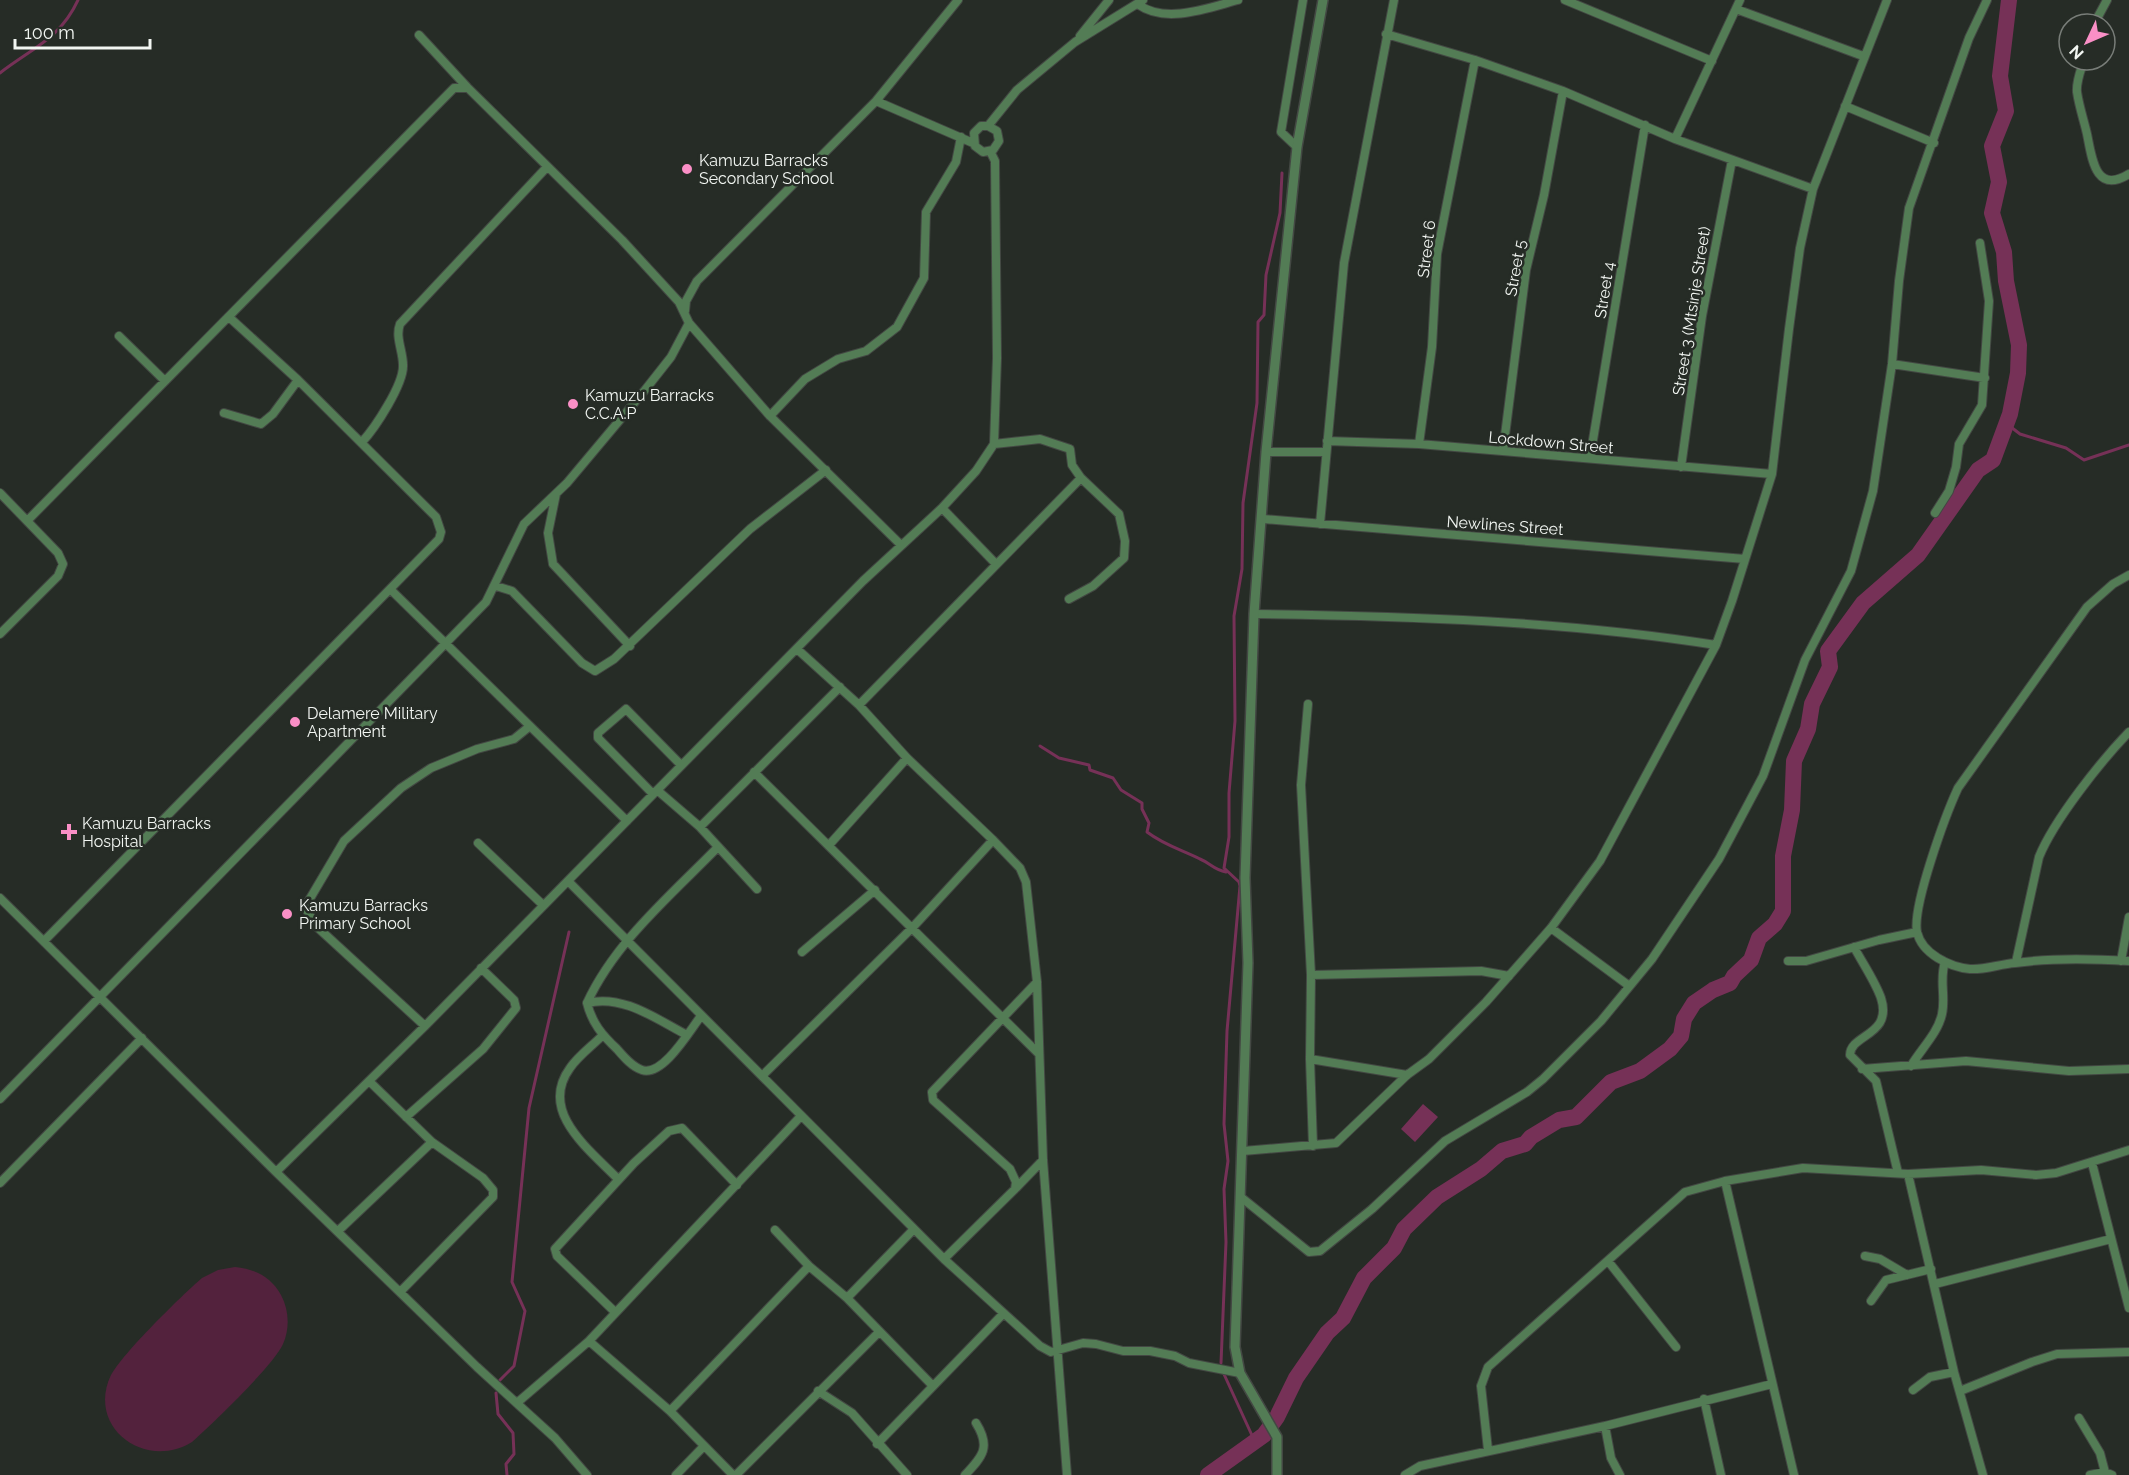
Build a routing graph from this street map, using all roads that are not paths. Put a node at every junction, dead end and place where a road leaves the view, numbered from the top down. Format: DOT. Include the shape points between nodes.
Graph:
graph roads {
  1 [pos="958,0"];
  2 [pos="1109,0"];
  3 [pos="1238,0"];
  4 [pos="1303,0"];
  5 [pos="1323,0"];
  6 [pos="1394,0"];
  7 [pos="1565,0"];
  8 [pos="1740,0"];
  9 [pos="1887,0"];
  10 [pos="1987,0"];
  11 [pos="1141,2"];
  12 [pos="1736,9"];
  13 [pos="1386,34"];
  14 [pos="419,35"];
  15 [pos="1075,42"];
  16 [pos="1863,56"];
  17 [pos="1474,60"];
  18 [pos="1712,61"];
  19 [pos="2081,72"];
  20 [pos="468,88"];
  21 [pos="1563,90"];
  22 [pos="876,101"];
  23 [pos="1845,106"];
  24 [pos="1645,125"];
  25 [pos="988,126"];
  26 [pos="961,137"];
  27 [pos="1675,139"];
  28 [pos="974,143"];
  29 [pos="1934,143"];
  30 [pos="1297,147"];
  31 [pos="990,151"];
  32 [pos="1731,160"];
  33 [pos="547,167"];
  34 [pos="2129,174"];
  35 [pos="1813,189"];
  36 [pos="1980,243"];
  37 [pos="685,313"];
  38 [pos="230,318"];
  39 [pos="689,323"];
  40 [pos="119,336"];
  41 [pos="1892,364"];
  42 [pos="1985,378"];
  43 [pos="298,380"];
  44 [pos="165,381"];
  45 [pos="224,413"];
  46 [pos="770,416"];
  47 [pos="1327,441"];
  48 [pos="362,442"];
  49 [pos="994,444"];
  50 [pos="1419,444"];
  51 [pos="1503,451"];
  52 [pos="1266,452"];
  53 [pos="1326,452"];
  54 [pos="1590,458"];
  55 [pos="1681,467"];
  56 [pos="826,470"];
  57 [pos="1772,474"];
  58 [pos="1081,478"];
  59 [pos="0,494"];
  60 [pos="556,494"];
  61 [pos="942,508"];
  62 [pos="1935,513"];
  63 [pos="1263,519"];
  64 [pos="28,520"];
  65 [pos="1320,524"];
  66 [pos="901,545"];
  67 [pos="1745,560"];
  68 [pos="996,564"];
  69 [pos="2129,575"];
  70 [pos="496,586"];
  71 [pos="390,589"];
  72 [pos="1069,599"];
  73 [pos="1254,614"];
  74 [pos="0,634"];
  75 [pos="445,642"];
  76 [pos="1716,645"];
  77 [pos="630,646"];
  78 [pos="797,649"];
  79 [pos="840,687"];
  80 [pos="1308,704"];
  81 [pos="860,705"];
  82 [pos="530,726"];
  83 [pos="2129,732"];
  84 [pos="908,758"];
  85 [pos="681,765"];
  86 [pos="754,772"];
  87 [pos="655,792"];
  88 [pos="627,821"];
  89 [pos="700,828"];
  90 [pos="993,840"];
  91 [pos="478,843"];
  92 [pos="830,844"];
  93 [pos="717,848"];
  94 [pos="568,881"];
  95 [pos="757,889"];
  96 [pos="874,890"];
  97 [pos="0,898"];
  98 [pos="543,905"];
  99 [pos="2129,917"];
  100 [pos="913,927"];
  101 [pos="1551,928"];
  102 [pos="1917,932"];
  103 [pos="44,941"];
  104 [pos="629,941"];
  105 [pos="1854,947"];
  106 [pos="802,952"];
  107 [pos="1788,961"];
  108 [pos="2125,961"];
  109 [pos="1945,962"];
  110 [pos="2016,962"];
  111 [pos="481,968"];
  112 [pos="1311,975"];
  113 [pos="1509,976"];
  114 [pos="1037,982"];
  115 [pos="1628,985"];
  116 [pos="102,996"];
  117 [pos="588,1003"];
  118 [pos="701,1016"];
  119 [pos="1002,1016"];
  120 [pos="425,1026"];
  121 [pos="603,1035"];
  122 [pos="687,1035"];
  123 [pos="142,1038"];
  124 [pos="1039,1054"];
  125 [pos="1310,1059"];
  126 [pos="1911,1066"];
  127 [pos="1862,1069"];
  128 [pos="2129,1069"];
  129 [pos="763,1075"];
  130 [pos="1407,1075"];
  131 [pos="369,1081"];
  132 [pos="0,1099"];
  133 [pos="801,1116"];
  134 [pos="406,1118"];
  135 [pos="432,1142"];
  136 [pos="1313,1146"];
  137 [pos="2129,1150"];
  138 [pos="1243,1151"];
  139 [pos="1043,1160"];
  140 [pos="2092,1163"];
  141 [pos="276,1172"];
  142 [pos="1898,1173"];
  143 [pos="1908,1174"];
  144 [pos="618,1179"];
  145 [pos="1725,1181"];
  146 [pos="0,1183"];
  147 [pos="738,1185"];
  148 [pos="1015,1189"];
  149 [pos="1242,1198"];
  150 [pos="914,1229"];
  151 [pos="775,1230"];
  152 [pos="338,1231"];
  153 [pos="2111,1239"];
  154 [pos="1865,1256"];
  155 [pos="944,1259"];
  156 [pos="1608,1261"];
  157 [pos="809,1266"];
  158 [pos="1931,1269"];
  159 [pos="1907,1275"];
  160 [pos="1935,1284"];
  161 [pos="401,1291"];
  162 [pos="847,1298"];
  163 [pos="1871,1301"];
  164 [pos="2129,1308"];
  165 [pos="615,1312"];
  166 [pos="1003,1314"];
  167 [pos="879,1333"];
  168 [pos="589,1341"];
  169 [pos="1676,1347"];
  170 [pos="1058,1350"];
  171 [pos="2129,1352"];
  172 [pos="1954,1372"];
  173 [pos="1240,1373"];
  174 [pos="1772,1384"];
  175 [pos="933,1386"];
  176 [pos="1913,1390"];
  177 [pos="818,1391"];
  178 [pos="1960,1391"];
  179 [pos="1704,1399"];
  180 [pos="518,1402"];
  181 [pos="670,1411"];
  182 [pos="2079,1418"];
  183 [pos="976,1423"];
  184 [pos="1605,1426"];
  185 [pos="877,1444"];
  186 [pos="704,1446"];
  187 [pos="1488,1450"];
  188 [pos="2109,1473"];
  189 [pos="905,1474"];
  190 [pos="587,1475"];
  191 [pos="676,1475"];
  192 [pos="735,1475"];
  193 [pos="965,1475"];
  194 [pos="1067,1475"];
  195 [pos="1277,1475"];
  196 [pos="1405,1475"];
  197 [pos="1620,1475"];
  198 [pos="1721,1475"];
  199 [pos="1794,1475"];
  200 [pos="1983,1475"];
  201 [pos="2090,1475"];
  1 -- 22 [label="street"];
  2 -- 15 [label="street"];
  3 -- 11 [label="street" via="1198,11 1167,14 1148,12"];
  4 -- 30 [label="street" via="1281,132"];
  5 -- 30 [label="street"];
  6 -- 13 [label="street"];
  7 -- 18 [label="street"];
  8 -- 12 [label="street"];
  9 -- 16 [label="street"];
  10 -- 29 [label="street" via="1969,38"];
  11 -- 15 [label="street"];
  12 -- 16 [label="street"];
  12 -- 18 [label="street"];
  13 -- 17 [label="street"];
  13 -- 47 [label="street" via="1344,263"];
  14 -- 20 [label="street"];
  15 -- 25 [label="street" via="1017,90"];
  16 -- 23 [label="street"];
  17 -- 21 [label="street"];
  17 -- 50 [label="street, Street 6" via="1437,254 1432,347"];
  18 -- 27 [label="street"];
  19 -- 34 [label="street" via="2077,92 2093,166 2109,180"];
  20 -- 33 [label="street"];
  20 -- 38 [label="street" via="454,88 443,98"];
  21 -- 24 [label="street"];
  21 -- 51 [label="street, Street 5" via="1526,270"];
  22 -- 26 [label="street"];
  22 -- 37 [label="street" via="697,281 686,301"];
  23 -- 29 [label="street"];
  23 -- 35 [label="street"];
  24 -- 27 [label="street"];
  24 -- 54 [label="street, Street 4"];
  25 -- 28 [label="street" via="976,130"];
  25 -- 31 [label="street" via="999,138"];
  26 -- 28 [label="street"];
  26 -- 46 [label="street" via="956,162 926,212 924,278 897,327 866,351 838,359 805,379"];
  27 -- 32 [label="street"];
  28 -- 31 [label="street" via="980,151"];
  29 -- 41 [label="street" via="1909,208"];
  30 -- 52 [label="street"];
  31 -- 49 [label="street" via="995,161 997,280"];
  32 -- 35 [label="street"];
  32 -- 55 [label="street, Street 3 (Mtsinje Street)" via="1702,316"];
  33 -- 37 [label="street" via="622,240"];
  33 -- 48 [label="street" via="400,324 403,369 381,419"];
  35 -- 57 [label="street" via="1790,318"];
  36 -- 42 [label="street" via="1989,301"];
  37 -- 39 [label="street"];
  38 -- 43 [label="street"];
  38 -- 44 [label="street"];
  39 -- 46 [label="street"];
  39 -- 60 [label="street" via="659,373"];
  40 -- 44 [label="street"];
  41 -- 42 [label="street"];
  41 -- 115 [label="street" via="1873,491 1851,571 1805,660 1763,776 1719,859 1669,934"];
  42 -- 62 [label="street" via="1982,405 1959,444 1949,491"];
  43 -- 45 [label="street" via="261,424"];
  43 -- 48 [label="street"];
  44 -- 64 [label="street"];
  46 -- 56 [label="street"];
  47 -- 50 [label="street, Lockdown Street"];
  47 -- 53 [label="street"];
  48 -- 71 [label="street" via="440,525 439,539"];
  49 -- 58 [label="street" via="1050,441 1070,449 1072,465"];
  49 -- 61 [label="street" via="972,476"];
  50 -- 51 [label="street, Lockdown Street"];
  51 -- 54 [label="street, Lockdown Street"];
  52 -- 53 [label="street"];
  52 -- 63 [label="street"];
  53 -- 65 [label="street"];
  54 -- 55 [label="street, Lockdown Street"];
  55 -- 57 [label="street, Lockdown Street"];
  56 -- 66 [label="street"];
  56 -- 77 [label="street" via="750,529"];
  57 -- 67 [label="street"];
  58 -- 68 [label="street"];
  58 -- 72 [label="street" via="1119,514 1126,553 1093,586"];
  59 -- 64 [label="street"];
  60 -- 70 [label="street" via="524,524"];
  60 -- 77 [label="street" via="548,533 553,564"];
  61 -- 66 [label="street"];
  61 -- 68 [label="street"];
  63 -- 65 [label="street, Newlines Street"];
  63 -- 73 [label="street"];
  64 -- 74 [label="street" via="58,553 62,569"];
  65 -- 67 [label="street, Newlines Street"];
  66 -- 78 [label="street"];
  67 -- 76 [label="street"];
  68 -- 81 [label="street"];
  69 -- 102 [label="street" via="2106,589 2088,607 1958,788 1946,812 1928,871"];
  70 -- 75 [label="street" via="486,602"];
  70 -- 77 [label="street" via="512,591 590,670 604,668"];
  71 -- 75 [label="street"];
  71 -- 103 [label="street"];
  73 -- 76 [label="street" via="1364,615 1579,628"];
  73 -- 138 [label="street" via="1245,878 1248,963"];
  75 -- 82 [label="street"];
  75 -- 116 [label="street"];
  76 -- 101 [label="street" via="1600,861"];
  78 -- 79 [label="street"];
  78 -- 85 [label="street"];
  79 -- 81 [label="street"];
  79 -- 86 [label="street"];
  80 -- 112 [label="street" via="1301,785"];
  81 -- 84 [label="street"];
  82 -- 88 [label="street"];
  82 -- 120 [label="street" via="514,739 431,768 401,788 344,840 305,907 316,926"];
  83 -- 110 [label="street" via="2045,843"];
  84 -- 90 [label="street"];
  84 -- 92 [label="street"];
  85 -- 87 [label="street"];
  85 -- 87 [label="street" via="626,709 598,733 598,738"];
  86 -- 89 [label="street"];
  86 -- 92 [label="street"];
  87 -- 88 [label="street"];
  87 -- 89 [label="street"];
  88 -- 94 [label="street"];
  89 -- 93 [label="street"];
  90 -- 100 [label="street"];
  90 -- 114 [label="street" via="1020,868 1026,882"];
  91 -- 98 [label="street"];
  92 -- 96 [label="street"];
  93 -- 95 [label="street"];
  93 -- 104 [label="street"];
  94 -- 98 [label="street"];
  94 -- 104 [label="street"];
  96 -- 100 [label="street"];
  96 -- 106 [label="street"];
  97 -- 103 [label="street"];
  98 -- 111 [label="street"];
  99 -- 108 [label="street"];
  100 -- 119 [label="street"];
  100 -- 129 [label="street"];
  101 -- 113 [label="street"];
  101 -- 115 [label="street"];
  102 -- 105 [label="street"];
  102 -- 109 [label="street" via="1924,945"];
  103 -- 116 [label="street"];
  104 -- 117 [label="street" via="596,984"];
  104 -- 118 [label="street"];
  105 -- 107 [label="street" via="1806,961"];
  105 -- 127 [label="street" via="1881,999 1883,1012 1873,1032 1850,1050"];
  108 -- 110 [label="street"];
  109 -- 110 [label="street" via="1973,969"];
  109 -- 126 [label="street" via="1942,1013"];
  111 -- 120 [label="street"];
  111 -- 134 [label="street" via="514,1000 516,1008 483,1049"];
  112 -- 113 [label="street" via="1481,971"];
  112 -- 125 [label="street"];
  113 -- 130 [label="street" via="1429,1059"];
  114 -- 119 [label="street"];
  114 -- 124 [label="street"];
  115 -- 149 [label="street" via="1601,1021 1527,1092 1445,1141 1372,1209 1317,1253 1309,1252"];
  116 -- 123 [label="street"];
  116 -- 132 [label="street"];
  117 -- 121 [label="street" via="591,1019"];
  117 -- 122 [label="street" via="604,999 623,1003"];
  118 -- 122 [label="street"];
  118 -- 129 [label="street"];
  119 -- 124 [label="street"];
  119 -- 148 [label="street" via="931,1096 1010,1169"];
  120 -- 131 [label="street"];
  121 -- 122 [label="street" via="636,1066 650,1071 674,1053"];
  121 -- 144 [label="street" via="568,1070 560,1101 567,1125"];
  123 -- 141 [label="street"];
  123 -- 146 [label="street"];
  124 -- 139 [label="street"];
  125 -- 130 [label="street"];
  125 -- 136 [label="street"];
  126 -- 127 [label="street"];
  126 -- 128 [label="street" via="1966,1061 2069,1071"];
  127 -- 142 [label="street" via="1876,1081 1881,1094"];
  129 -- 133 [label="street"];
  130 -- 136 [label="street" via="1336,1143"];
  131 -- 134 [label="street"];
  131 -- 141 [label="street"];
  133 -- 147 [label="street"];
  133 -- 150 [label="street"];
  134 -- 135 [label="street"];
  135 -- 152 [label="street"];
  135 -- 161 [label="street" via="490,1184 493,1197"];
  136 -- 138 [label="street"];
  137 -- 140 [label="street"];
  138 -- 149 [label="street"];
  139 -- 148 [label="street"];
  139 -- 170 [label="street"];
  140 -- 143 [label="street" via="2036,1175 1988,1170"];
  140 -- 153 [label="street"];
  141 -- 152 [label="street"];
  142 -- 143 [label="street"];
  142 -- 145 [label="street" via="1803,1168"];
  143 -- 158 [label="street"];
  144 -- 147 [label="street" via="669,1131 682,1128"];
  144 -- 165 [label="street" via="555,1249 557,1256"];
  145 -- 156 [label="street" via="1685,1192"];
  145 -- 174 [label="street"];
  147 -- 165 [label="street"];
  148 -- 155 [label="street"];
  149 -- 173 [label="street" via="1235,1347"];
  150 -- 155 [label="street"];
  150 -- 162 [label="street"];
  151 -- 157 [label="street"];
  152 -- 161 [label="street"];
  153 -- 160 [label="street"];
  153 -- 164 [label="street"];
  154 -- 159 [label="street" via="1880,1259"];
  155 -- 166 [label="street"];
  156 -- 169 [label="street"];
  156 -- 187 [label="street" via="1488,1367 1481,1386"];
  157 -- 162 [label="street"];
  157 -- 181 [label="street"];
  158 -- 159 [label="street"];
  158 -- 160 [label="street"];
  159 -- 163 [label="street" via="1886,1280"];
  160 -- 172 [label="street"];
  161 -- 180 [label="street"];
  162 -- 167 [label="street"];
  165 -- 168 [label="street"];
  166 -- 170 [label="street" via="1045,1350"];
  166 -- 175 [label="street"];
  167 -- 175 [label="street"];
  167 -- 177 [label="street"];
  168 -- 180 [label="street"];
  168 -- 181 [label="street"];
  170 -- 173 [label="street" via="1083,1343 1123,1351 1150,1351 1175,1356 1189,1364"];
  170 -- 194 [label="street"];
  171 -- 178 [label="street" via="2057,1354"];
  172 -- 176 [label="street" via="1930,1377"];
  172 -- 178 [label="street"];
  173 -- 195 [label="street" via="1277,1437"];
  174 -- 179 [label="street"];
  174 -- 199 [label="street"];
  175 -- 185 [label="street"];
  177 -- 185 [label="street" via="852,1413"];
  177 -- 192 [label="street"];
  178 -- 200 [label="street"];
  179 -- 184 [label="street"];
  179 -- 198 [label="street"];
  180 -- 190 [label="street"];
  181 -- 186 [label="street"];
  182 -- 188 [label="street"];
  183 -- 193 [label="street" via="984,1435 984,1450"];
  184 -- 187 [label="street"];
  184 -- 197 [label="street" via="1611,1458"];
  185 -- 189 [label="street"];
  186 -- 191 [label="street"];
  186 -- 192 [label="street"];
  187 -- 196 [label="street" via="1420,1466"];
  188 -- 201 [label="street"];
}
